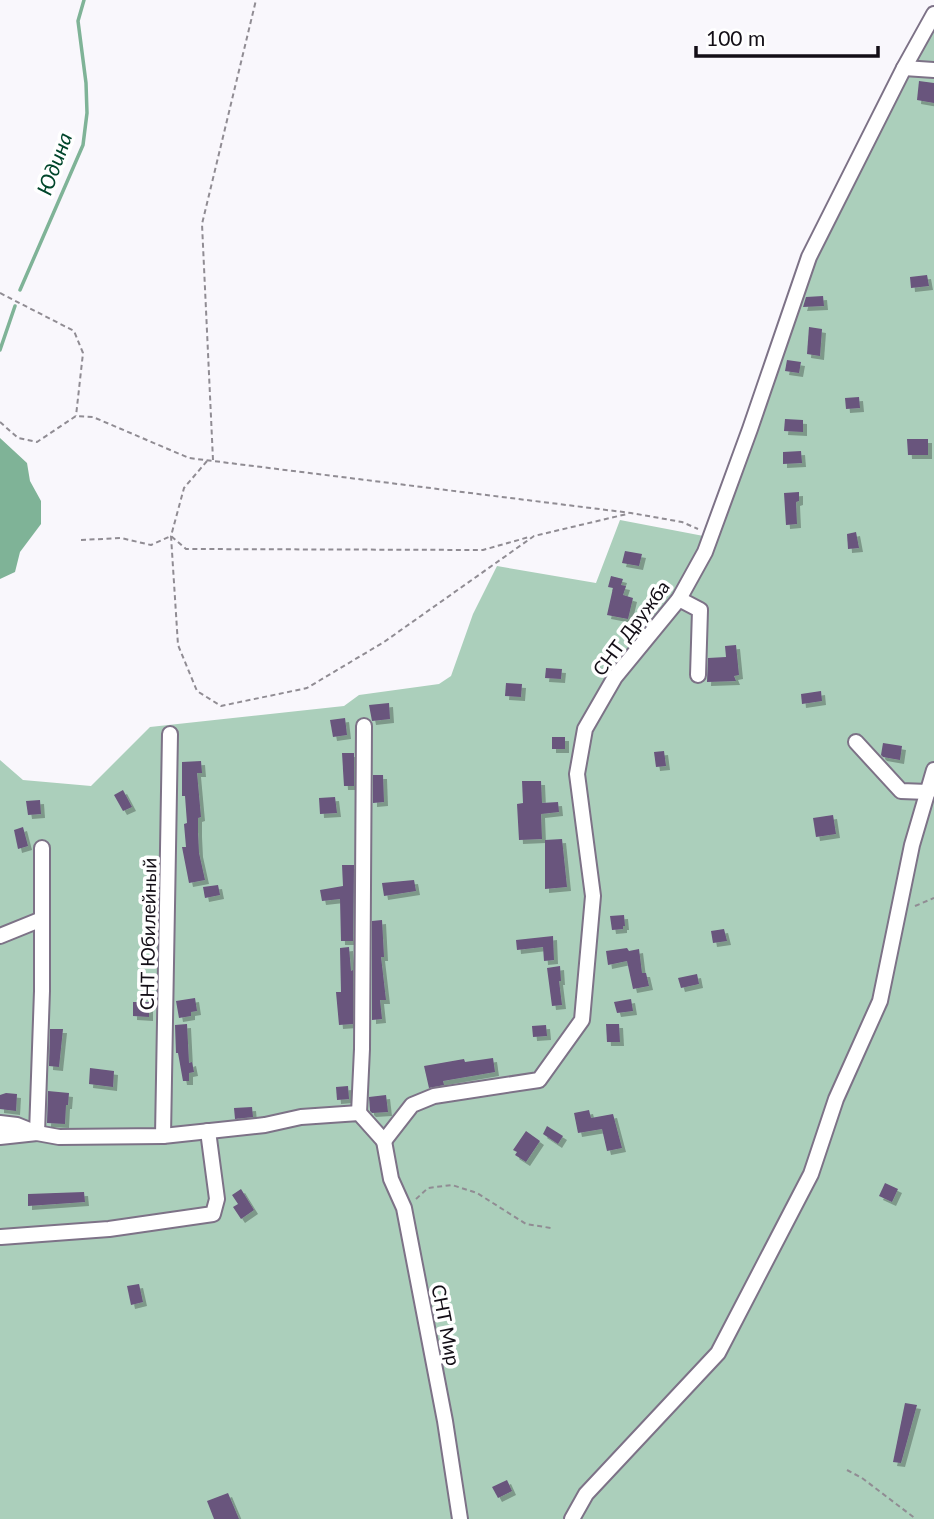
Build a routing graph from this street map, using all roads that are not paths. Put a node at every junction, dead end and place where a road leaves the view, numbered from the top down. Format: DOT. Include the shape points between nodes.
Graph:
graph roads {
  1 [pos="934,14"];
  2 [pos="904,68"];
  3 [pos="934,71"];
  4 [pos="679,599"];
  5 [pos="698,675"];
  6 [pos="364,726"];
  7 [pos="170,734"];
  8 [pos="856,742"];
  9 [pos="934,770"];
  10 [pos="928,792"];
  11 [pos="42,848"];
  12 [pos="42,919"];
  13 [pos="0,936"];
  14 [pos="359,1113"];
  15 [pos="0,1123"];
  16 [pos="37,1132"];
  17 [pos="208,1132"];
  18 [pos="163,1136"];
  19 [pos="0,1137"];
  20 [pos="384,1141"];
  21 [pos="1,1237"];
  22 [pos="460,1519"];
  23 [pos="572,1519"];
  1 -- 2 [label="street, СНТ Дружба"];
  2 -- 3 [label="street"];
  2 -- 4 [label="street, СНТ Дружба" via="809,257 705,552"];
  4 -- 5 [label="street" via="700,610"];
  4 -- 20 [label="street, СНТ Дружба" via="615,677 585,729 577,774 593,896 582,1020 539,1080 434,1096 412,1105"];
  6 -- 14 [label="street"];
  7 -- 18 [label="street, СНТ Юбилейный"];
  8 -- 10 [label="street" via="901,791"];
  9 -- 10 [label="street"];
  10 -- 23 [label="street" via="912,845 880,1002 836,1099 811,1174 718,1353 586,1494"];
  11 -- 12 [label="street"];
  12 -- 13 [label="street"];
  12 -- 16 [label="street"];
  14 -- 17 [label="street"];
  14 -- 20 [label="street"];
  15 -- 16 [label="street"];
  16 -- 18 [label="street" via="74,1138"];
  16 -- 19 [label="street"];
  17 -- 18 [label="street"];
  17 -- 21 [label="street" via="217,1199 213,1214 109,1229"];
  20 -- 22 [label="street, СНТ Мир" via="391,1179 404,1208"];
}
